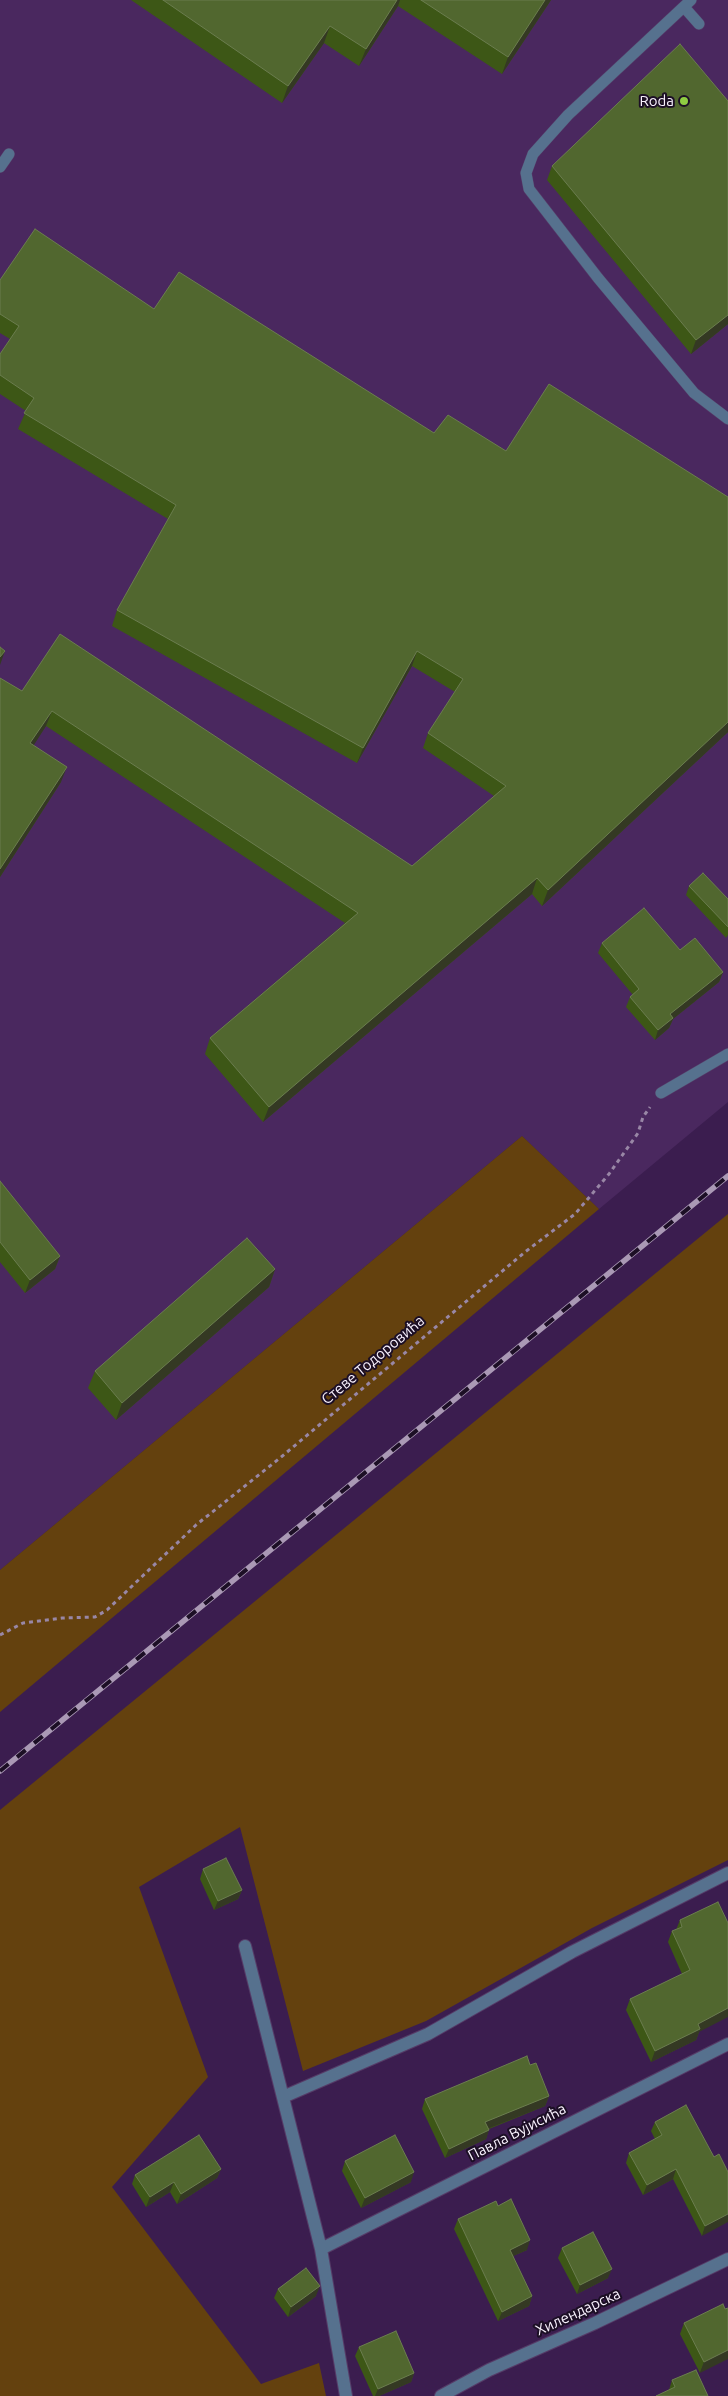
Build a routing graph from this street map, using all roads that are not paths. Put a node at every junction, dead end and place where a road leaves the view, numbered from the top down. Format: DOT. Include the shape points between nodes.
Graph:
graph roads {
  1 [pos="688,3"];
  2 [pos="699,24"];
  3 [pos="9,154"];
  4 [pos="0,167"];
  5 [pos="728,419"];
  6 [pos="728,1054"];
  7 [pos="661,1093"];
  8 [pos="728,1873"];
  9 [pos="245,1946"];
  10 [pos="728,2044"];
  11 [pos="283,2097"];
  12 [pos="321,2249"];
  13 [pos="728,2258"];
  14 [pos="346,2396"];
  15 [pos="441,2396"];
  1 -- 2 [label="lane"];
  1 -- 5 [label="lane" via="568,115 532,154 527,181 529,189 598,278 688,385"];
  3 -- 4 [label="lane"];
  6 -- 7 [label="lane"];
  8 -- 11 [label="street" via="572,1952 428,2034"];
  9 -- 11 [label="street"];
  10 -- 12 [label="street, Павла Вујисића"];
  11 -- 12 [label="street"];
  12 -- 14 [label="street"];
  13 -- 15 [label="street, Хилендарска" via="489,2370"];
}
